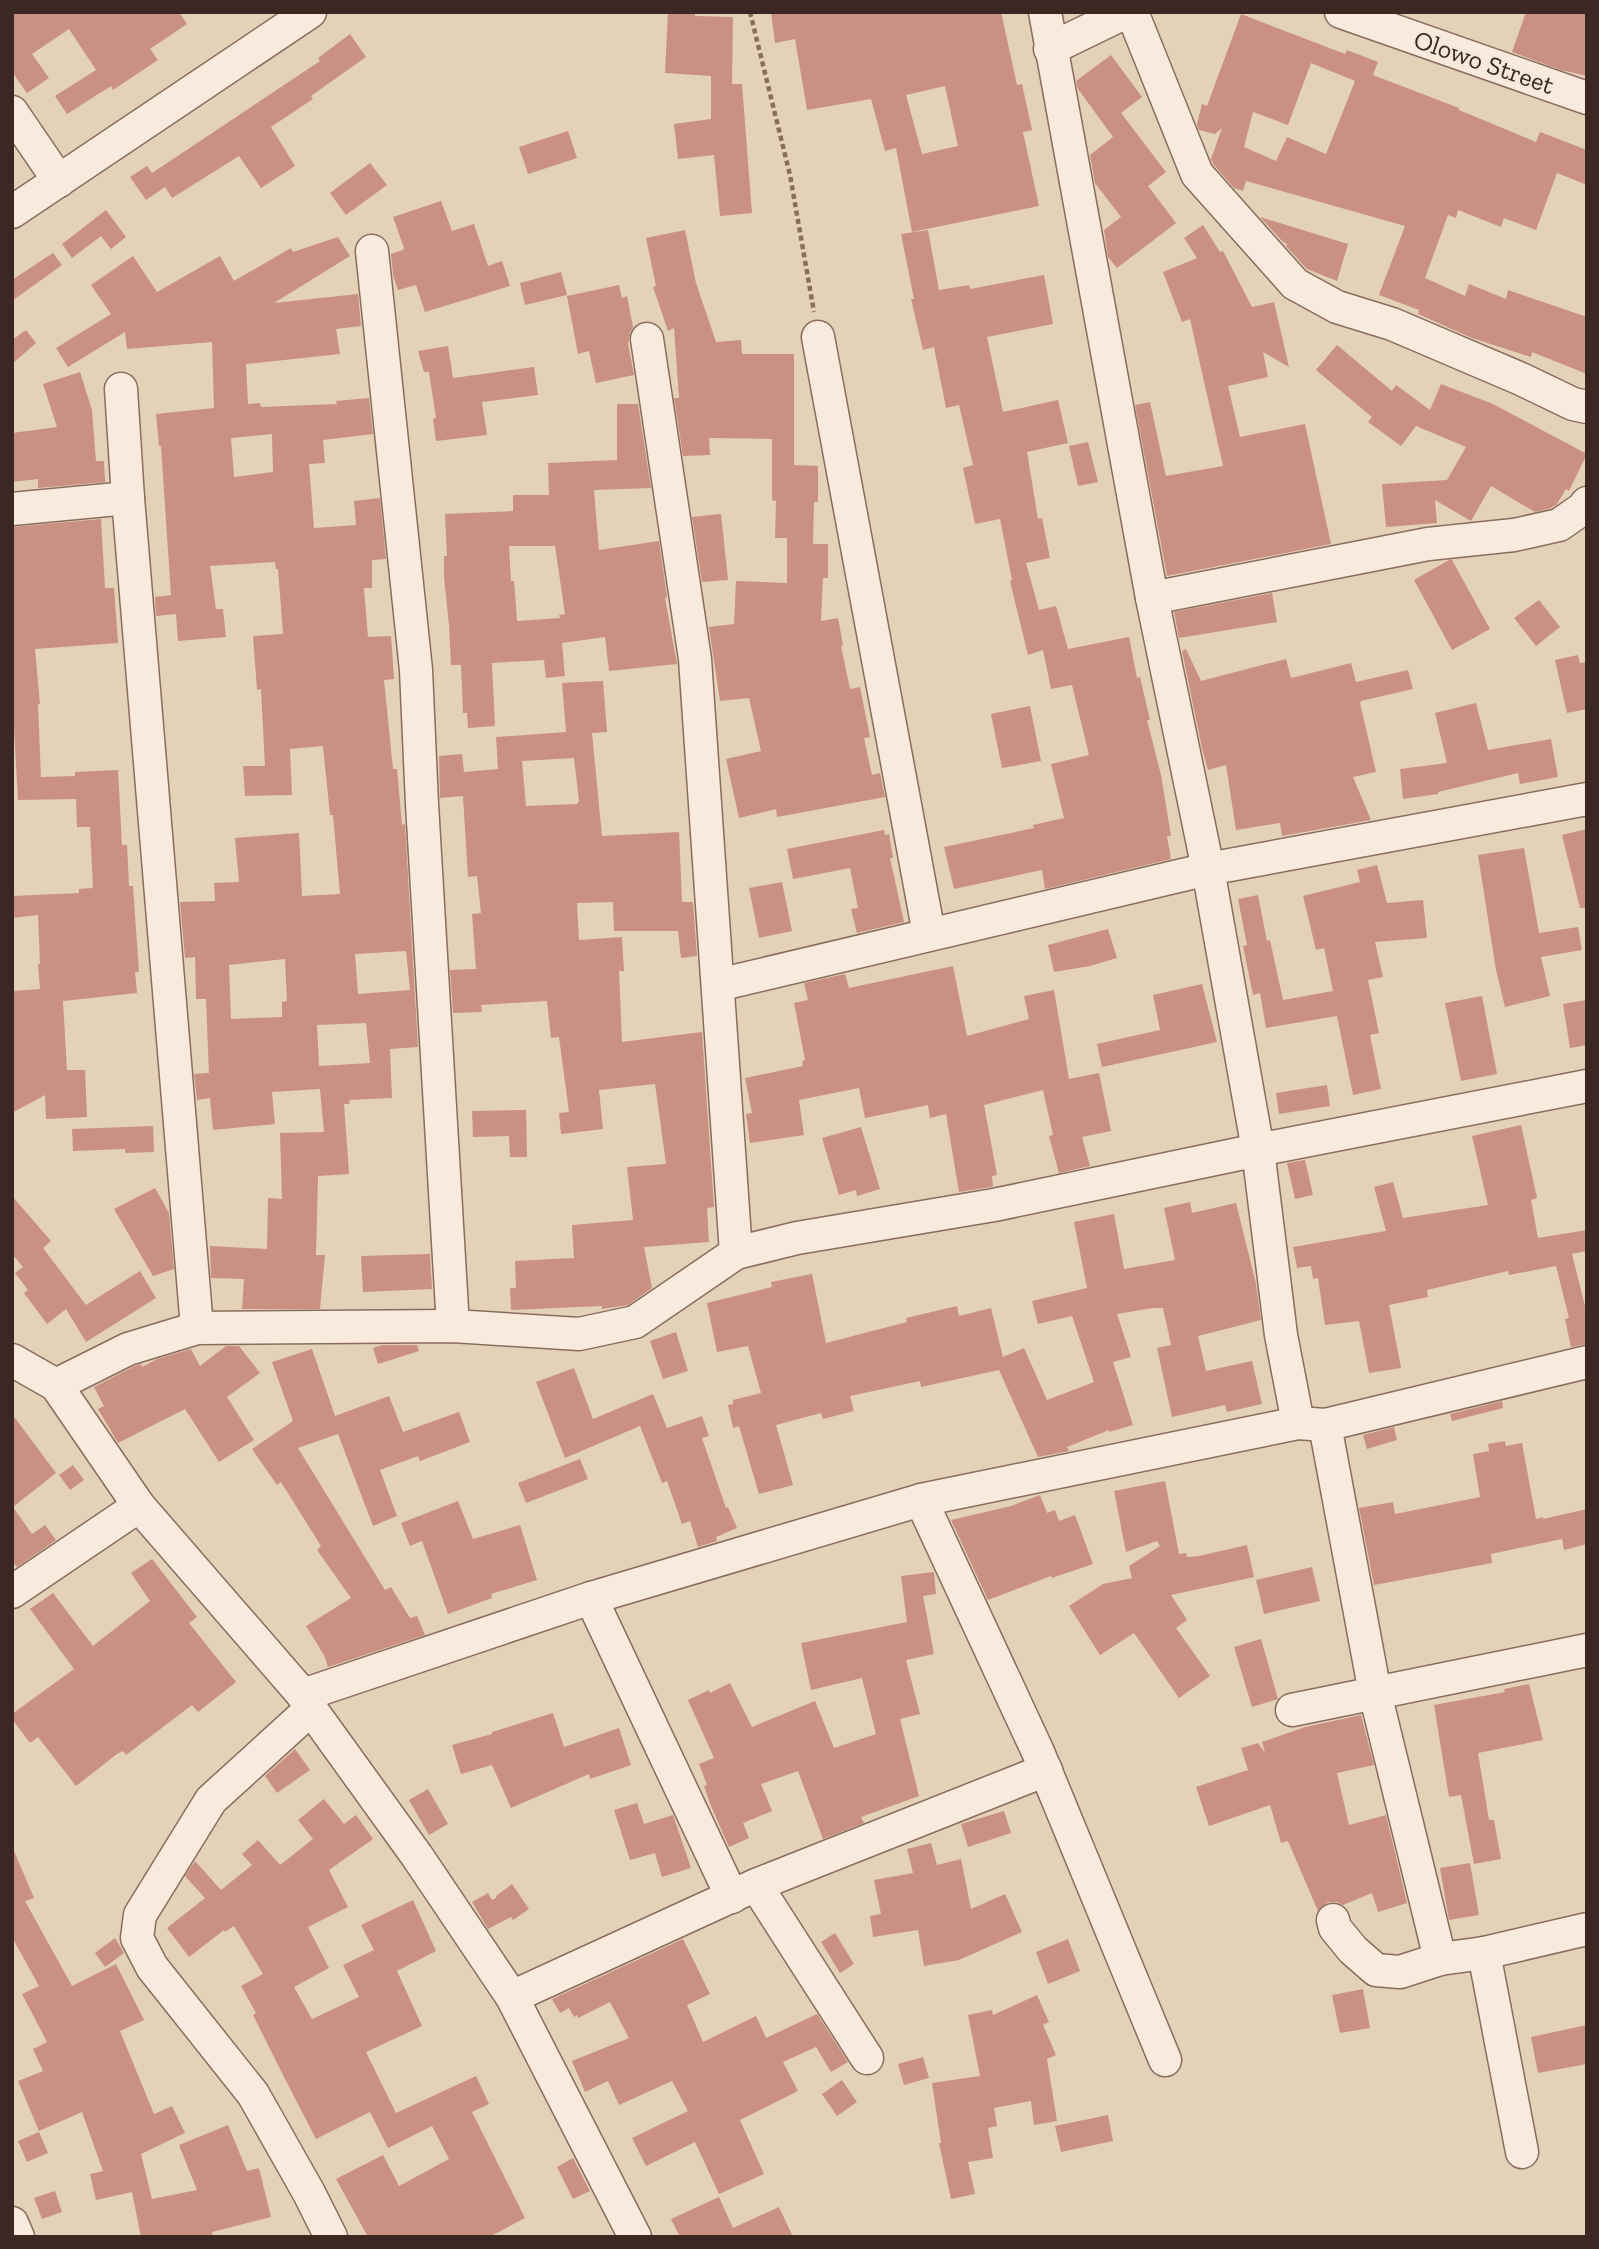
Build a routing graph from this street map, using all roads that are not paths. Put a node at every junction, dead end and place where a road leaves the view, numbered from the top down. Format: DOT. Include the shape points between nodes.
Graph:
graph roads {
  1 [pos="310,12"];
  2 [pos="1045,12"];
  3 [pos="1120,12"];
  4 [pos="1132,12"];
  5 [pos="1341,12"];
  6 [pos="277,21"];
  7 [pos="1051,49"];
  8 [pos="1587,98"];
  9 [pos="12,113"];
  10 [pos="59,181"];
  11 [pos="12,212"];
  12 [pos="372,251"];
  13 [pos="818,337"];
  14 [pos="647,339"];
  15 [pos="121,389"];
  16 [pos="1587,407"];
  17 [pos="128,498"];
  18 [pos="1587,503"];
  19 [pos="12,509"];
  20 [pos="1152,598"];
  21 [pos="1587,799"];
  22 [pos="1208,869"];
  23 [pos="929,934"];
  24 [pos="718,985"];
  25 [pos="1587,1086"];
  26 [pos="1258,1150"];
  27 [pos="736,1253"];
  28 [pos="453,1326"];
  29 [pos="197,1328"];
  30 [pos="12,1360"];
  31 [pos="1587,1362"];
  32 [pos="57,1385"];
  33 [pos="1311,1424"];
  34 [pos="921,1500"];
  35 [pos="139,1506"];
  36 [pos="12,1592"];
  37 [pos="591,1598"];
  38 [pos="1587,1650"];
  39 [pos="1375,1693"];
  40 [pos="307,1702"];
  41 [pos="1292,1710"];
  42 [pos="1046,1770"];
  43 [pos="744,1891"];
  44 [pos="1333,1920"];
  45 [pos="1587,1929"];
  46 [pos="1484,1953"];
  47 [pos="1440,1959"];
  48 [pos="512,1997"];
  49 [pos="867,2058"];
  50 [pos="1165,2060"];
  51 [pos="1522,2152"];
  52 [pos="12,2223"];
  53 [pos="18,2237"];
  54 [pos="331,2237"];
  55 [pos="635,2237"];
  1 -- 6 [label="street"];
  2 -- 7 [label="street"];
  3 -- 7 [label="street"];
  4 -- 16 [label="street" via="1197,174 1296,284 1337,307 1392,324"];
  5 -- 8 [label="street, Olowo Street"];
  6 -- 10 [label="street"];
  7 -- 20 [label="street"];
  9 -- 10 [label="street"];
  10 -- 11 [label="street"];
  12 -- 28 [label="street" via="416,670"];
  13 -- 23 [label="street"];
  14 -- 24 [label="street" via="695,659"];
  15 -- 17 [label="street"];
  17 -- 19 [label="street"];
  17 -- 29 [label="street"];
  18 -- 20 [label="street" via="1559,525 1514,535 1428,544"];
  20 -- 22 [label="street"];
  21 -- 22 [label="street"];
  22 -- 23 [label="street"];
  22 -- 26 [label="street"];
  23 -- 24 [label="street"];
  24 -- 27 [label="street"];
  25 -- 26 [label="street"];
  26 -- 27 [label="street"];
  26 -- 33 [label="street" via="1281,1335"];
  27 -- 28 [label="street" via="635,1322 579,1334"];
  28 -- 29 [label="street"];
  29 -- 32 [label="street" via="128,1349"];
  30 -- 32 [label="street"];
  31 -- 33 [label="street"];
  32 -- 35 [label="street"];
  33 -- 34 [label="street"];
  33 -- 39 [label="street"];
  34 -- 37 [label="street"];
  34 -- 42 [label="street"];
  35 -- 36 [label="street"];
  35 -- 40 [label="street"];
  37 -- 40 [label="street"];
  37 -- 43 [label="street"];
  38 -- 39 [label="street"];
  39 -- 41 [label="street"];
  39 -- 47 [label="street"];
  40 -- 48 [label="street"];
  40 -- 54 [label="street" via="211,1800 140,1915 137,1938 152,1967 253,2094"];
  42 -- 43 [label="street"];
  42 -- 50 [label="street"];
  43 -- 48 [label="street"];
  43 -- 49 [label="street"];
  44 -- 47 [label="street" via="1353,1950 1376,1970 1400,1972"];
  45 -- 46 [label="street"];
  46 -- 47 [label="street"];
  46 -- 51 [label="street"];
  48 -- 55 [label="street"];
  52 -- 53 [label="street"];
}
